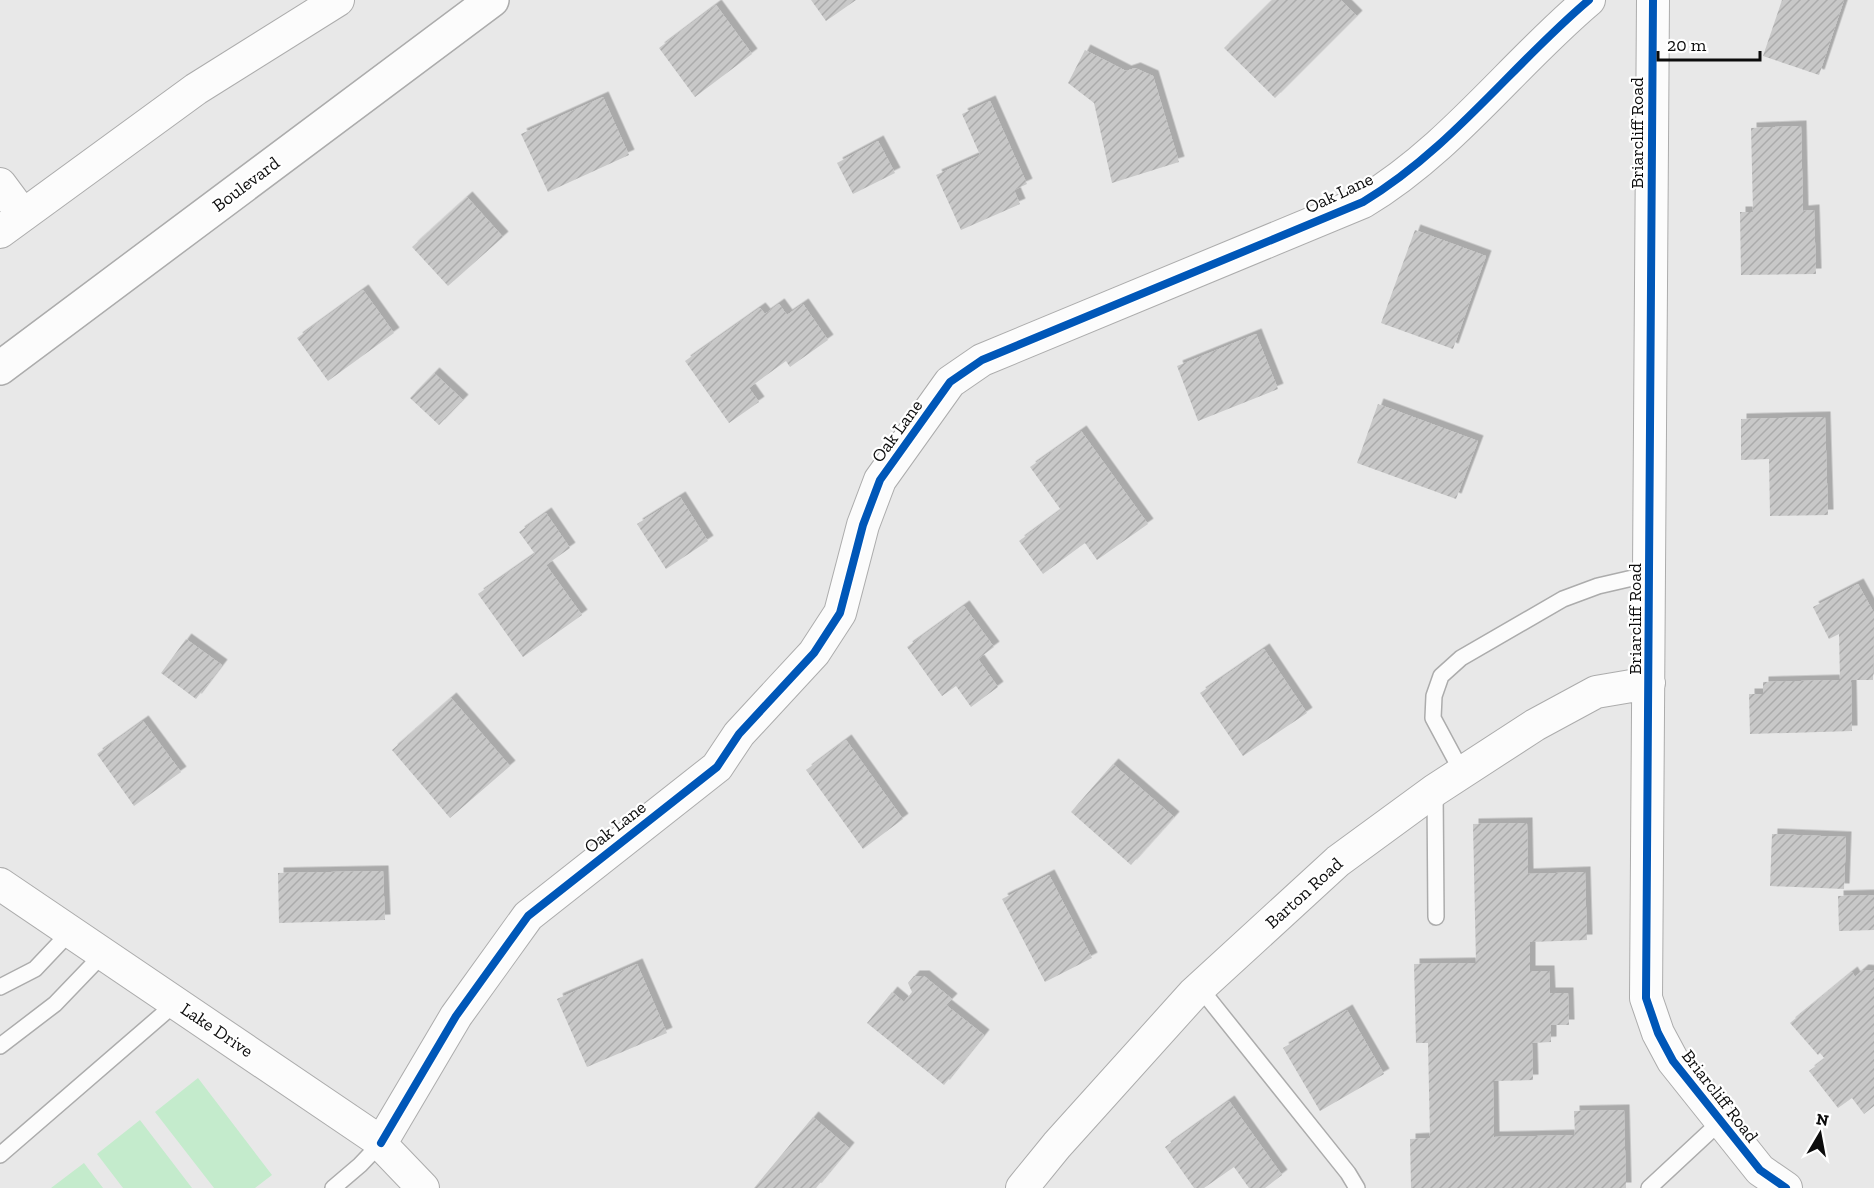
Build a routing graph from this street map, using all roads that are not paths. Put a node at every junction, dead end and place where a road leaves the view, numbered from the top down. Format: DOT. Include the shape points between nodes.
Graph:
graph roads {
  1 [pos="338,0"];
  2 [pos="492,0"];
  3 [pos="1589,0"];
  4 [pos="1653,0"];
  5 [pos="0,184"];
  6 [pos="12,224"];
  7 [pos="0,368"];
  8 [pos="1650,574"];
  9 [pos="1649,683"];
  10 [pos="1462,772"];
  11 [pos="1435,790"];
  12 [pos="0,884"];
  13 [pos="1436,917"];
  14 [pos="71,931"];
  15 [pos="104,953"];
  16 [pos="0,987"];
  17 [pos="1200,988"];
  18 [pos="177,1002"];
  19 [pos="0,1047"];
  20 [pos="1720,1122"];
  21 [pos="381,1143"];
  22 [pos="0,1155"];
  23 [pos="333,1188"];
  24 [pos="423,1188"];
  25 [pos="1022,1188"];
  26 [pos="1357,1188"];
  27 [pos="1649,1188"];
  28 [pos="1786,1188"];
  1 -- 6 [label="street" via="196,89"];
  2 -- 7 [label="main road, Boulevard"];
  3 -- 21 [label="street, Oak Lane" via="1434,150 1397,181 1363,202 982,360 950,382 879,480 840,613 814,653 740,734 717,767 528,916 456,1016"];
  4 -- 8 [label="street, Briarcliff Road"];
  5 -- 6 [label="street"];
  8 -- 9 [label="street, Briarcliff Road"];
  8 -- 10 [label="lane" via="1563,599 1461,658 1441,676 1434,696 1433,718"];
  9 -- 10 [label="street, Barton Road" via="1596,692 1534,725"];
  9 -- 20 [label="street, Briarcliff Road" via="1646,998 1673,1061"];
  10 -- 11 [label="street, Barton Road"];
  11 -- 13 [label="lane"];
  11 -- 17 [label="street, Barton Road" via="1338,861"];
  12 -- 14 [label="street, Lake Drive"];
  14 -- 15 [label="street, Lake Drive"];
  14 -- 16 [label="lane" via="35,969"];
  15 -- 18 [label="street, Lake Drive"];
  15 -- 19 [label="lane" via="55,1004"];
  17 -- 25 [label="street, Barton Road"];
  17 -- 26 [label="lane"];
  18 -- 21 [label="street, Lake Drive"];
  18 -- 22 [label="lane"];
  20 -- 27 [label="lane"];
  20 -- 28 [label="street, Briarcliff Road" via="1760,1170"];
  21 -- 23 [label="lane"];
  21 -- 24 [label="street, Lake Drive"];
}
